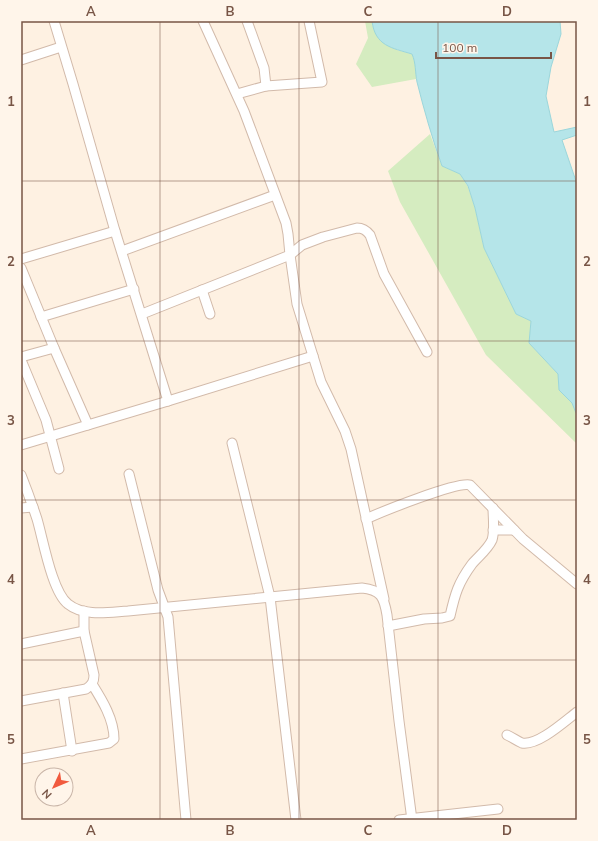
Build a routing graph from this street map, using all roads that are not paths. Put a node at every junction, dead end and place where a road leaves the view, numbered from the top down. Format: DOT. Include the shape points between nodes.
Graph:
graph roads {
  1 [pos="54,21"];
  2 [pos="203,21"];
  3 [pos="248,21"];
  4 [pos="309,21"];
  5 [pos="61,47"];
  6 [pos="21,60"];
  7 [pos="266,86"];
  8 [pos="237,94"];
  9 [pos="275,195"];
  10 [pos="115,231"];
  11 [pos="122,251"];
  12 [pos="290,256"];
  13 [pos="21,259"];
  14 [pos="21,268"];
  15 [pos="134,289"];
  16 [pos="202,290"];
  17 [pos="142,314"];
  18 [pos="210,314"];
  19 [pos="41,317"];
  20 [pos="54,348"];
  21 [pos="427,352"];
  22 [pos="313,356"];
  23 [pos="21,358"];
  24 [pos="168,401"];
  25 [pos="88,425"];
  26 [pos="50,436"];
  27 [pos="232,443"];
  28 [pos="21,445"];
  29 [pos="59,469"];
  30 [pos="128,474"];
  31 [pos="21,475"];
  32 [pos="33,507"];
  33 [pos="21,508"];
  34 [pos="493,508"];
  35 [pos="366,519"];
  36 [pos="493,530"];
  37 [pos="514,530"];
  38 [pos="577,584"];
  39 [pos="270,597"];
  40 [pos="384,600"];
  41 [pos="165,607"];
  42 [pos="84,611"];
  43 [pos="388,626"];
  44 [pos="84,631"];
  45 [pos="21,644"];
  46 [pos="92,684"];
  47 [pos="63,693"];
  48 [pos="21,701"];
  49 [pos="577,712"];
  50 [pos="507,735"];
  51 [pos="72,750"];
  52 [pos="21,759"];
  53 [pos="498,809"];
  54 [pos="412,819"];
  55 [pos="186,820"];
  56 [pos="296,820"];
  57 [pos="399,820"];
  1 -- 5 [label="street"];
  2 -- 8 [label="street"];
  3 -- 7 [label="street" via="264,68"];
  4 -- 7 [label="street" via="322,82"];
  5 -- 6 [label="street"];
  5 -- 10 [label="street"];
  7 -- 8 [label="street"];
  8 -- 9 [label="street"];
  9 -- 11 [label="street"];
  9 -- 12 [label="street" via="286,223"];
  10 -- 11 [label="street"];
  10 -- 13 [label="street"];
  11 -- 15 [label="street"];
  12 -- 16 [label="street"];
  12 -- 21 [label="street" via="302,245 362,228 370,235 384,274"];
  12 -- 22 [label="street" via="297,304"];
  14 -- 19 [label="street"];
  15 -- 17 [label="street"];
  15 -- 19 [label="street"];
  16 -- 17 [label="street"];
  16 -- 18 [label="street"];
  17 -- 24 [label="street"];
  19 -- 20 [label="street"];
  20 -- 23 [label="street"];
  20 -- 25 [label="street"];
  22 -- 24 [label="street"];
  22 -- 35 [label="street" via="321,382 351,449"];
  23 -- 26 [label="street"];
  24 -- 25 [label="street"];
  25 -- 26 [label="street"];
  26 -- 28 [label="street"];
  26 -- 29 [label="street"];
  27 -- 39 [label="street"];
  30 -- 41 [label="street" via="158,590"];
  31 -- 32 [label="street"];
  32 -- 33 [label="street"];
  32 -- 42 [label="street" via="55,585 69,605"];
  34 -- 35 [label="street" via="474,488 466,484 444,489"];
  34 -- 36 [label="street"];
  34 -- 37 [label="street"];
  35 -- 40 [label="street"];
  36 -- 37 [label="street"];
  36 -- 43 [label="street" via="492,540 457,588 450,616"];
  37 -- 38 [label="street"];
  39 -- 40 [label="street" via="362,588 375,590"];
  39 -- 41 [label="street"];
  39 -- 56 [label="street"];
  40 -- 43 [label="street"];
  41 -- 42 [label="street" via="107,613"];
  41 -- 55 [label="street"];
  42 -- 44 [label="street"];
  43 -- 54 [label="street"];
  44 -- 45 [label="street"];
  44 -- 46 [label="street" via="94,674"];
  46 -- 47 [label="street" via="86,689"];
  46 -- 51 [label="street" via="105,705 114,739 109,743"];
  47 -- 48 [label="street"];
  47 -- 51 [label="street"];
  49 -- 50 [label="street" via="544,736 531,742 522,743"];
  51 -- 52 [label="street"];
  53 -- 54 [label="street"];
  54 -- 57 [label="street"];
}
